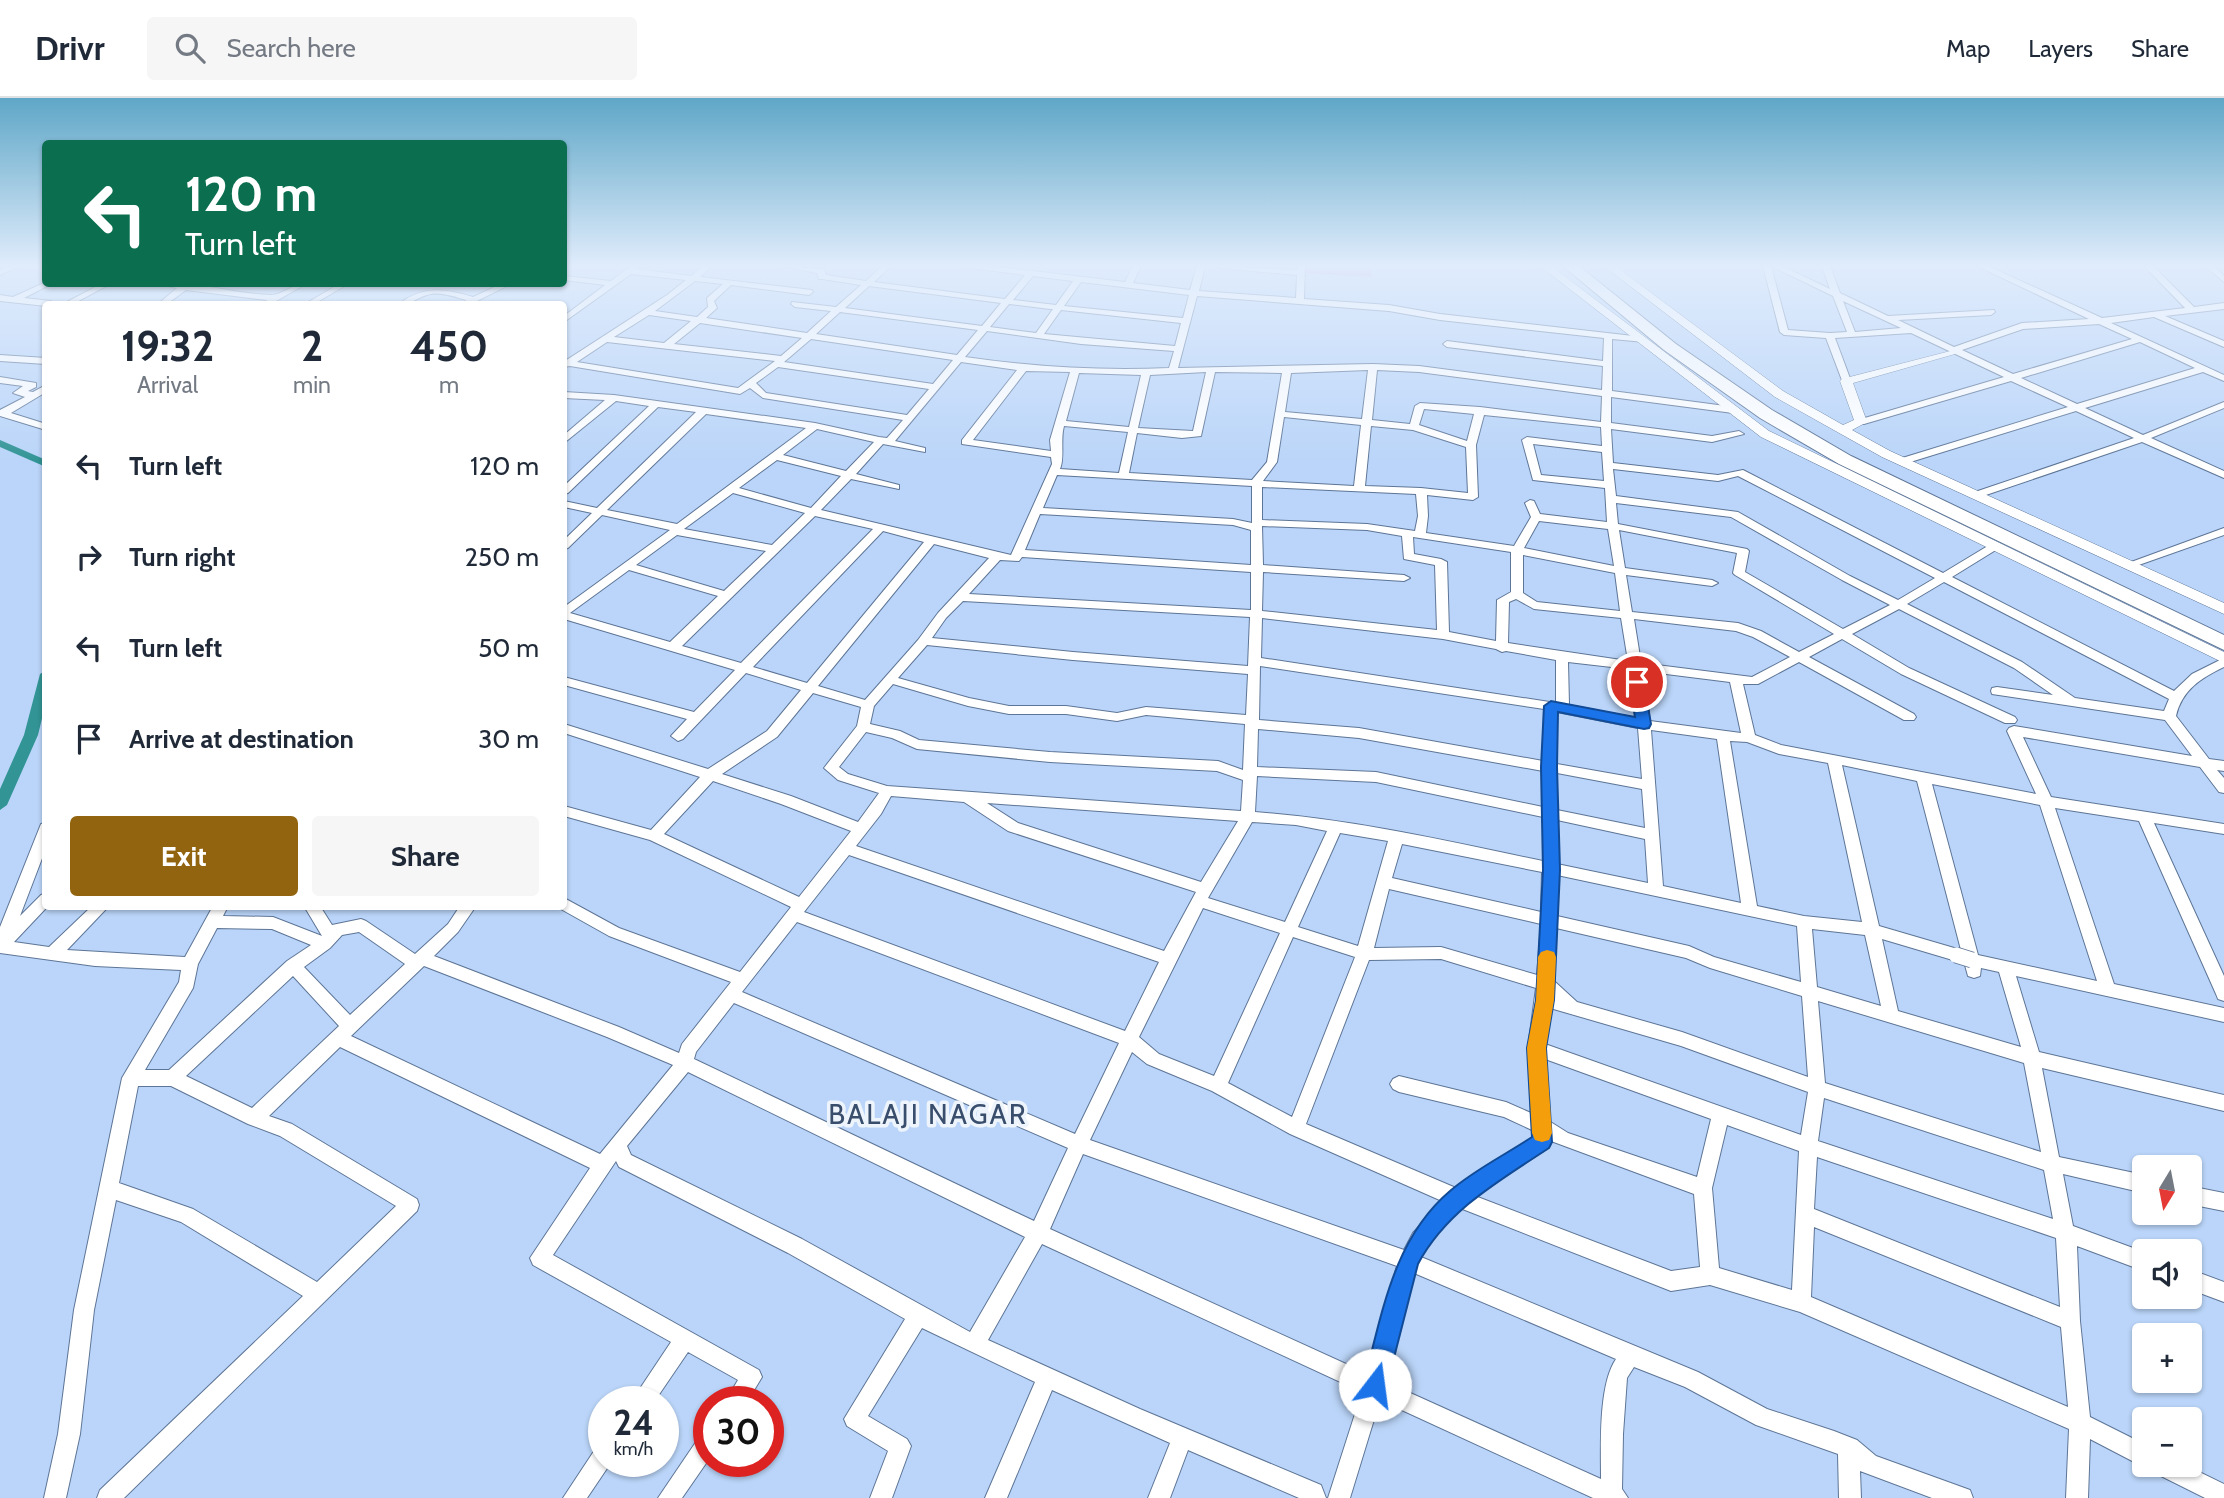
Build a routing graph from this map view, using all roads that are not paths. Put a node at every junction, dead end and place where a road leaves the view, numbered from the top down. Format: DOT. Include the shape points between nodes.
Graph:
graph roads {
  1 [pos="617,331"];
  2 [pos="685,331"];
  3 [pos="778,331"];
  4 [pos="815,331"];
  5 [pos="985,331"];
  6 [pos="1012,331"];
  7 [pos="1041,331"];
  8 [pos="1183,331"];
  9 [pos="1564,331"];
  10 [pos="1631,331"];
  11 [pos="1653,331"];
  12 [pos="1673,331"];
  13 [pos="1696,331"];
  14 [pos="1784,331"];
  15 [pos="1851,331"];
  16 [pos="1898,331"];
  17 [pos="1918,331"];
  18 [pos="2008,331"];
  19 [pos="2125,331"];
  20 [pos="2194,331"];
  21 [pos="1039,335"];
  22 [pos="1852,335"];
  23 [pos="810,336"];
  24 [pos="1830,336"];
  25 [pos="1608,337"];
  26 [pos="605,339"];
  27 [pos="2142,339"];
  28 [pos="1642,340"];
  29 [pos="1447,344"];
  30 [pos="2224,344"];
  31 [pos="667,346"];
  32 [pos="1179,349"];
  33 [pos="1957,350"];
  34 [pos="0,358"];
  35 [pos="961,359"];
  36 [pos="42,360"];
  37 [pos="780,362"];
  38 [pos="567,364"];
  39 [pos="1607,364"];
  40 [pos="567,365"];
  41 [pos="1373,367"];
  42 [pos="1023,368"];
  43 [pos="2205,368"];
  44 [pos="1211,369"];
  45 [pos="1287,370"];
  46 [pos="1173,371"];
  47 [pos="1075,372"];
  48 [pos="1146,372"];
  49 [pos="2224,378"];
  50 [pos="2015,379"];
  51 [pos="0,380"];
  52 [pos="1846,382"];
  53 [pos="751,383"];
  54 [pos="936,387"];
  55 [pos="1606,394"];
  56 [pos="567,395"];
  57 [pos="41,396"];
  58 [pos="614,398"];
  59 [pos="656,404"];
  60 [pos="2224,405"];
  61 [pos="2073,407"];
  62 [pos="1480,410"];
  63 [pos="1733,410"];
  64 [pos="703,411"];
  65 [pos="2,413"];
  66 [pos="1280,414"];
  67 [pos="910,418"];
  68 [pos="1367,421"];
  69 [pos="1060,422"];
  70 [pos="1861,422"];
  71 [pos="42,426"];
  72 [pos="815,426"];
  73 [pos="1606,426"];
  74 [pos="1415,427"];
  75 [pos="1133,429"];
  76 [pos="1842,429"];
  77 [pos="1739,434"];
  78 [pos="567,437"];
  79 [pos="2141,439"];
  80 [pos="887,440"];
  81 [pos="1471,445"];
  82 [pos="921,450"];
  83 [pos="1607,450"];
  84 [pos="1056,455"];
  85 [pos="775,456"];
  86 [pos="1903,461"];
  87 [pos="1608,465"];
  88 [pos="1054,472"];
  89 [pos="2222,473"];
  90 [pos="849,475"];
  91 [pos="1124,476"];
  92 [pos="1257,485"];
  93 [pos="1610,485"];
  94 [pos="895,487"];
  95 [pos="567,488"];
  96 [pos="731,489"];
  97 [pos="1359,489"];
  98 [pos="1422,491"];
  99 [pos="1976,495"];
  100 [pos="1611,499"];
  101 [pos="1530,503"];
  102 [pos="567,505"];
  103 [pos="1037,511"];
  104 [pos="813,512"];
  105 [pos="597,513"];
  106 [pos="1536,517"];
  107 [pos="1257,526"];
  108 [pos="1613,526"];
  109 [pos="881,527"];
  110 [pos="677,529"];
  111 [pos="2224,531"];
  112 [pos="1413,534"];
  113 [pos="931,540"];
  114 [pos="567,543"];
  115 [pos="1995,546"];
  116 [pos="774,549"];
  117 [pos="1517,550"];
  118 [pos="1017,553"];
  119 [pos="997,556"];
  120 [pos="2129,565"];
  121 [pos="629,566"];
  122 [pos="1257,569"];
  123 [pos="1620,571"];
  124 [pos="1404,578"];
  125 [pos="1944,578"];
  126 [pos="1712,583"];
  127 [pos="1517,594"];
  128 [pos="726,595"];
  129 [pos="962,597"];
  130 [pos="2221,604"];
  131 [pos="1898,605"];
  132 [pos="567,612"];
  133 [pos="1256,614"];
  134 [pos="1628,614"];
  135 [pos="567,615"];
  136 [pos="2224,629"];
  137 [pos="1842,634"];
  138 [pos="1443,635"];
  139 [pos="923,642"];
  140 [pos="2224,643"];
  141 [pos="672,648"];
  142 [pos="1502,648"];
  143 [pos="1562,657"];
  144 [pos="1798,658"];
  145 [pos="2224,660"];
  146 [pos="1635,664"];
  147 [pos="1254,665"];
  148 [pos="742,669"];
  149 [pos="1735,678"];
  150 [pos="892,680"];
  151 [pos="567,682"];
  152 [pos="808,689"];
  153 [pos="2175,697"];
  154 [pos="2072,702"];
  155 [pos="868,705"];
  156 [pos="1557,707"];
  157 [pos="2169,716"];
  158 [pos="697,717"];
  159 [pos="1909,717"];
  160 [pos="1252,722"];
  161 [pos="1644,724"];
  162 [pos="2012,726"];
  163 [pos="863,727"];
  164 [pos="567,729"];
  165 [pos="677,736"];
  166 [pos="1723,737"];
  167 [pos="1749,738"];
  168 [pos="1834,759"];
  169 [pos="2205,763"];
  170 [pos="2224,766"];
  171 [pos="1549,767"];
  172 [pos="1250,774"];
  173 [pos="710,775"];
  174 [pos="1923,777"];
  175 [pos="1649,785"];
  176 [pos="2224,788"];
  177 [pos="887,791"];
  178 [pos="969,799"];
  179 [pos="2046,801"];
  180 [pos="567,812"];
  181 [pos="1550,814"];
  182 [pos="2144,816"];
  183 [pos="1248,817"];
  184 [pos="1335,828"];
  185 [pos="861,829"];
  186 [pos="2224,829"];
  187 [pos="1653,835"];
  188 [pos="654,836"];
  189 [pos="42,838"];
  190 [pos="1396,838"];
  191 [pos="846,848"];
  192 [pos="1552,870"];
  193 [pos="1384,881"];
  194 [pos="1656,890"];
  195 [pos="1202,895"];
  196 [pos="42,903"];
  197 [pos="567,906"];
  198 [pos="1750,909"];
  199 [pos="99,910"];
  200 [pos="313,910"];
  201 [pos="466,910"];
  202 [pos="798,910"];
  203 [pos="216,914"];
  204 [pos="1549,918"];
  205 [pos="1804,922"];
  206 [pos="1290,930"];
  207 [pos="1872,931"];
  208 [pos="328,940"];
  209 [pos="0,946"];
  210 [pos="1364,954"];
  211 [pos="51,955"];
  212 [pos="1168,959"];
  213 [pos="419,960"];
  214 [pos="1968,962"];
  215 [pos="190,964"];
  216 [pos="293,966"];
  217 [pos="2006,968"];
  218 [pos="738,987"];
  219 [pos="2108,990"];
  220 [pos="1546,993"];
  221 [pos="1812,993"];
  222 [pos="2224,994"];
  223 [pos="2224,1015"];
  224 [pos="1891,1016"];
  225 [pos="344,1032"];
  226 [pos="1130,1040"];
  227 [pos="1536,1048"];
  228 [pos="2032,1058"];
  229 [pos="685,1063"];
  230 [pos="173,1078"];
  231 [pos="131,1079"];
  232 [pos="1399,1084"];
  233 [pos="1218,1086"];
  234 [pos="1817,1088"];
  235 [pos="2224,1103"];
  236 [pos="1721,1115"];
  237 [pos="254,1118"];
  238 [pos="1541,1125"];
  239 [pos="1296,1128"];
  240 [pos="617,1144"];
  241 [pos="1079,1144"];
  242 [pos="1808,1146"];
  243 [pos="2050,1163"];
  244 [pos="603,1165"];
  245 [pos="2132,1181"];
  246 [pos="1703,1188"];
  247 [pos="110,1189"];
  248 [pos="1457,1198"];
  249 [pos="2202,1198"];
  250 [pos="2224,1202"];
  251 [pos="1806,1215"];
  252 [pos="2064,1232"];
  253 [pos="1038,1233"];
  254 [pos="2132,1258"];
  255 [pos="1408,1261"];
  256 [pos="1710,1275"];
  257 [pos="2202,1284"];
  258 [pos="2224,1293"];
  259 [pos="318,1294"];
  260 [pos="1801,1303"];
  261 [pos="918,1316"];
  262 [pos="2070,1321"];
  263 [pos="685,1339"];
  264 [pos="974,1344"];
  265 [pos="1630,1355"];
  266 [pos="1047,1378"];
  267 [pos="1375,1385"];
  268 [pos="652,1386"];
  269 [pos="746,1386"];
  270 [pos="2080,1423"];
  271 [pos="1183,1437"];
  272 [pos="1849,1448"];
  273 [pos="2132,1449"];
  274 [pos="693,1463"];
  275 [pos="589,1477"];
  276 [pos="2187,1477"];
  277 [pos="2224,1496"];
  278 [pos="1613,1497"];
  279 [pos="55,1498"];
  280 [pos="108,1498"];
  281 [pos="574,1498"];
  282 [pos="669,1498"];
  283 [pos="881,1498"];
  284 [pos="996,1498"];
  285 [pos="1159,1498"];
  286 [pos="1315,1498"];
  287 [pos="1339,1498"];
  288 [pos="1850,1498"];
  289 [pos="1962,1498"];
  290 [pos="2077,1498"];
  1 -- 26 [label="street"];
  2 -- 31 [label="street"];
  3 -- 23 [label="street"];
  4 -- 23 [label="street"];
  5 -- 35 [label="street"];
  6 -- 21 [label="street"];
  7 -- 21 [label="street"];
  8 -- 32 [label="street"];
  9 -- 25 [label="street"];
  10 -- 28 [label="street"];
  11 -- 140 [label="highway" via="1766,414 1845,460"];
  12 -- 136 [label="highway" via="1761,397 1855,453"];
  13 -- 76 [label="street" via="1779,394"];
  14 -- 24 [label="street"];
  15 -- 22 [label="street"];
  16 -- 22 [label="street"];
  17 -- 33 [label="street"];
  18 -- 33 [label="street"];
  19 -- 27 [label="street"];
  20 -- 30 [label="street"];
  21 -- 32 [label="street"];
  22 -- 24 [label="street"];
  23 -- 35 [label="street"];
  23 -- 37 [label="street"];
  24 -- 52 [label="street"];
  25 -- 28 [label="street"];
  25 -- 39 [label="street"];
  26 -- 31 [label="street"];
  26 -- 38 [label="street"];
  27 -- 43 [label="street"];
  27 -- 50 [label="street"];
  28 -- 63 [label="street"];
  29 -- 39 [label="street"];
  31 -- 37 [label="street"];
  32 -- 46 [label="street"];
  33 -- 50 [label="street"];
  33 -- 52 [label="street"];
  34 -- 36 [label="street"];
  35 -- 42 [label="street"];
  35 -- 54 [label="street"];
  37 -- 53 [label="street"];
  37 -- 54 [label="street"];
  39 -- 55 [label="street"];
  40 -- 53 [label="street" via="740,391"];
  41 -- 45 [label="street"];
  41 -- 55 [label="street"];
  41 -- 68 [label="street"];
  42 -- 47 [label="street"];
  42 -- 84 [label="street" via="966,442"];
  43 -- 49 [label="street"];
  43 -- 61 [label="street"];
  44 -- 45 [label="street"];
  44 -- 46 [label="street"];
  44 -- 75 [label="street" via="1197,434"];
  45 -- 66 [label="street"];
  46 -- 48 [label="street"];
  47 -- 48 [label="street"];
  47 -- 69 [label="street"];
  48 -- 75 [label="street"];
  50 -- 61 [label="street"];
  50 -- 70 [label="street"];
  51 -- 57 [label="street" via="33,385 18,393"];
  52 -- 70 [label="street"];
  53 -- 67 [label="street" via="763,395"];
  54 -- 67 [label="street"];
  55 -- 63 [label="street"];
  55 -- 73 [label="street"];
  56 -- 58 [label="street"];
  57 -- 65 [label="street"];
  58 -- 59 [label="street"];
  58 -- 78 [label="street"];
  59 -- 64 [label="street"];
  59 -- 95 [label="street"];
  60 -- 79 [label="street"];
  61 -- 79 [label="street"];
  61 -- 86 [label="street"];
  62 -- 73 [label="street"];
  62 -- 74 [label="street" via="1420,406"];
  62 -- 81 [label="street"];
  63 -- 115 [label="street" via="1765,434"];
  64 -- 72 [label="street"];
  64 -- 105 [label="street"];
  65 -- 71 [label="street"];
  66 -- 68 [label="street"];
  66 -- 92 [label="street" via="1272,462"];
  67 -- 80 [label="street"];
  68 -- 74 [label="street"];
  68 -- 97 [label="street"];
  69 -- 75 [label="street"];
  69 -- 84 [label="street"];
  70 -- 76 [label="street"];
  72 -- 80 [label="street"];
  72 -- 85 [label="street"];
  73 -- 77 [label="street" via="1712,439"];
  73 -- 83 [label="street"];
  74 -- 81 [label="street"];
  75 -- 91 [label="street"];
  76 -- 86 [label="street"];
  79 -- 89 [label="street"];
  79 -- 99 [label="street"];
  80 -- 82 [label="street"];
  80 -- 90 [label="street"];
  81 -- 98 [label="street" via="1473,497"];
  83 -- 87 [label="street"];
  83 -- 93 [label="street" via="1527,440 1537,478"];
  84 -- 88 [label="street"];
  85 -- 90 [label="street"];
  85 -- 96 [label="street"];
  86 -- 99 [label="street"];
  87 -- 93 [label="street"];
  87 -- 125 [label="street" via="1718,478 1739,472"];
  88 -- 91 [label="street"];
  88 -- 103 [label="street"];
  90 -- 94 [label="street"];
  90 -- 104 [label="street"];
  91 -- 92 [label="street"];
  92 -- 97 [label="street"];
  92 -- 107 [label="street"];
  93 -- 100 [label="street"];
  96 -- 104 [label="street"];
  96 -- 110 [label="street"];
  97 -- 98 [label="street"];
  98 -- 112 [label="street" via="1423,516"];
  99 -- 120 [label="street"];
  100 -- 108 [label="street"];
  100 -- 131 [label="street" via="1734,514"];
  101 -- 106 [label="street"];
  102 -- 105 [label="street"];
  103 -- 107 [label="street"];
  103 -- 118 [label="street"];
  104 -- 109 [label="street"];
  104 -- 116 [label="street"];
  105 -- 110 [label="street"];
  105 -- 114 [label="street"];
  106 -- 108 [label="street"];
  106 -- 117 [label="street"];
  107 -- 112 [label="street" via="1367,527"];
  107 -- 122 [label="street"];
  108 -- 123 [label="street"];
  108 -- 137 [label="street" via="1743,551 1739,573"];
  109 -- 113 [label="street"];
  109 -- 148 [label="street"];
  110 -- 116 [label="street"];
  110 -- 121 [label="street"];
  111 -- 120 [label="street"];
  112 -- 117 [label="street"];
  112 -- 138 [label="street" via="1408,557 1441,562"];
  113 -- 119 [label="street"];
  113 -- 152 [label="street"];
  115 -- 125 [label="street"];
  115 -- 145 [label="street"];
  116 -- 128 [label="street"];
  117 -- 123 [label="street"];
  117 -- 127 [label="street"];
  118 -- 119 [label="street" via="1015,559"];
  118 -- 122 [label="street"];
  119 -- 129 [label="street"];
  120 -- 130 [label="street"];
  121 -- 128 [label="street"];
  121 -- 132 [label="street"];
  122 -- 124 [label="street"];
  122 -- 133 [label="street"];
  123 -- 126 [label="street"];
  123 -- 134 [label="street"];
  125 -- 131 [label="street"];
  125 -- 153 [label="street"];
  127 -- 134 [label="street" via="1534,605"];
  127 -- 142 [label="street" via="1503,600"];
  128 -- 141 [label="street"];
  129 -- 133 [label="street"];
  129 -- 139 [label="street"];
  131 -- 137 [label="street"];
  131 -- 154 [label="street" via="2018,665"];
  133 -- 138 [label="street"];
  133 -- 147 [label="street"];
  134 -- 144 [label="street" via="1738,627"];
  134 -- 146 [label="street"];
  135 -- 141 [label="street"];
  137 -- 144 [label="street"];
  137 -- 162 [label="street"];
  138 -- 142 [label="street"];
  139 -- 147 [label="street"];
  139 -- 150 [label="street"];
  141 -- 148 [label="street"];
  142 -- 143 [label="street"];
  143 -- 146 [label="street"];
  143 -- 156 [label="street"];
  144 -- 149 [label="street" via="1754,681"];
  144 -- 159 [label="street"];
  145 -- 153 [label="street" via="2192,678"];
  146 -- 149 [label="street"];
  146 -- 161 [label="street"];
  147 -- 156 [label="street"];
  147 -- 160 [label="street"];
  148 -- 152 [label="street"];
  148 -- 158 [label="street"];
  149 -- 167 [label="street"];
  150 -- 155 [label="street"];
  150 -- 160 [label="street" via="1009,710 1066,710 1117,717 1146,711"];
  151 -- 158 [label="street"];
  152 -- 155 [label="street"];
  152 -- 173 [label="street" via="772,734"];
  153 -- 157 [label="street"];
  154 -- 157 [label="street"];
  154 -- 162 [label="street" via="1997,691"];
  155 -- 163 [label="street"];
  156 -- 161 [label="street"];
  156 -- 171 [label="street"];
  157 -- 169 [label="street"];
  158 -- 165 [label="street"];
  160 -- 171 [label="street" via="1359,733"];
  160 -- 172 [label="street"];
  161 -- 166 [label="street"];
  161 -- 175 [label="street"];
  162 -- 169 [label="street"];
  162 -- 179 [label="street"];
  163 -- 172 [label="street" via="917,744 1218,766"];
  163 -- 177 [label="street" via="831,768 843,777"];
  164 -- 173 [label="street"];
  166 -- 167 [label="street"];
  166 -- 198 [label="street"];
  167 -- 168 [label="street"];
  168 -- 174 [label="street"];
  168 -- 207 [label="street"];
  169 -- 170 [label="street"];
  169 -- 176 [label="street"];
  171 -- 175 [label="street"];
  171 -- 181 [label="street"];
  172 -- 181 [label="street" via="1376,777"];
  172 -- 183 [label="street"];
  173 -- 185 [label="street"];
  173 -- 188 [label="street"];
  174 -- 179 [label="street"];
  174 -- 214 [label="street"];
  175 -- 187 [label="street"];
  177 -- 178 [label="street"];
  177 -- 185 [label="street"];
  178 -- 183 [label="street"];
  178 -- 195 [label="street" via="1013,827"];
  179 -- 182 [label="street"];
  179 -- 219 [label="street"];
  180 -- 188 [label="street"];
  181 -- 187 [label="street"];
  181 -- 192 [label="street"];
  182 -- 186 [label="street"];
  182 -- 222 [label="street"];
  183 -- 184 [label="street"];
  183 -- 195 [label="street"];
  184 -- 190 [label="street"];
  184 -- 206 [label="street"];
  185 -- 191 [label="street"];
  187 -- 194 [label="street"];
  188 -- 202 [label="street"];
  189 -- 209 [label="street"];
  190 -- 192 [label="street"];
  190 -- 193 [label="street"];
  191 -- 202 [label="street"];
  191 -- 212 [label="street"];
  192 -- 194 [label="street"];
  192 -- 204 [label="street"];
  193 -- 204 [label="street"];
  193 -- 210 [label="street"];
  194 -- 198 [label="street"];
  195 -- 206 [label="street"];
  195 -- 212 [label="street"];
  196 -- 209 [label="street"];
  197 -- 218 [label="street" via="614,932"];
  198 -- 205 [label="street"];
  199 -- 211 [label="street"];
  200 -- 208 [label="street"];
  201 -- 213 [label="street"];
  202 -- 218 [label="street"];
  202 -- 226 [label="street"];
  203 -- 208 [label="street" via="272,923"];
  203 -- 215 [label="street"];
  204 -- 220 [label="street"];
  204 -- 221 [label="street" via="1689,952"];
  205 -- 207 [label="street"];
  205 -- 221 [label="street"];
  206 -- 210 [label="street"];
  206 -- 233 [label="street"];
  207 -- 214 [label="street"];
  207 -- 224 [label="street"];
  208 -- 213 [label="street" via="337,930 360,925"];
  208 -- 216 [label="street"];
  209 -- 211 [label="street"];
  210 -- 220 [label="street" via="1441,953"];
  210 -- 239 [label="street"];
  211 -- 215 [label="street"];
  212 -- 226 [label="street"];
  213 -- 225 [label="street"];
  213 -- 229 [label="street"];
  214 -- 217 [label="street"];
  215 -- 231 [label="street" via="187,982"];
  216 -- 225 [label="street"];
  216 -- 230 [label="street"];
  217 -- 219 [label="street"];
  217 -- 228 [label="street"];
  218 -- 229 [label="street" via="688,1049"];
  218 -- 241 [label="street"];
  219 -- 223 [label="street"];
  220 -- 227 [label="street"];
  220 -- 234 [label="street" via="1576,1009 1682,1039"];
  221 -- 224 [label="street"];
  221 -- 234 [label="street"];
  224 -- 228 [label="street"];
  225 -- 237 [label="street"];
  225 -- 244 [label="street"];
  226 -- 233 [label="street" via="1153,1059"];
  226 -- 241 [label="street"];
  227 -- 236 [label="street"];
  227 -- 238 [label="street"];
  228 -- 235 [label="street"];
  228 -- 243 [label="street"];
  229 -- 240 [label="street"];
  229 -- 253 [label="street"];
  230 -- 231 [label="street"];
  230 -- 237 [label="street"];
  231 -- 247 [label="street"];
  232 -- 238 [label="street" via="1506,1110"];
  233 -- 239 [label="street"];
  234 -- 242 [label="street"];
  234 -- 243 [label="street"];
  236 -- 242 [label="street"];
  236 -- 246 [label="street"];
  237 -- 259 [label="street" via="286,1130 410,1205"];
  238 -- 246 [label="street" via="1562,1139"];
  238 -- 248 [label="street" via="1542,1142"];
  239 -- 248 [label="street"];
  240 -- 244 [label="street"];
  240 -- 261 [label="street" via="625,1161 795,1245"];
  241 -- 253 [label="street"];
  241 -- 255 [label="street"];
  242 -- 251 [label="street"];
  242 -- 252 [label="street"];
  243 -- 245 [label="street"];
  243 -- 252 [label="street"];
  244 -- 263 [label="street" via="540,1258"];
  246 -- 256 [label="street"];
  247 -- 259 [label="street" via="186,1216"];
  247 -- 279 [label="street" via="84,1310 69,1434"];
  248 -- 255 [label="street" via="1420,1239"];
  248 -- 256 [label="street" via="1671,1281"];
  249 -- 250 [label="street"];
  251 -- 260 [label="street"];
  251 -- 262 [label="street"];
  252 -- 254 [label="street"];
  252 -- 262 [label="street"];
  253 -- 264 [label="street"];
  253 -- 267 [label="street"];
  255 -- 265 [label="street"];
  255 -- 267 [label="street"];
  256 -- 260 [label="street"];
  257 -- 258 [label="street"];
  259 -- 280 [label="street"];
  260 -- 270 [label="street"];
  261 -- 264 [label="street"];
  261 -- 283 [label="street" via="855,1419 900,1446"];
  262 -- 270 [label="street"];
  263 -- 268 [label="street"];
  263 -- 269 [label="street" via="752,1377"];
  264 -- 266 [label="street"];
  265 -- 272 [label="street" via="1691,1379 1763,1418"];
  265 -- 278 [label="street" via="1617,1375"];
  266 -- 271 [label="street"];
  266 -- 284 [label="street"];
  267 -- 278 [label="street"];
  267 -- 287 [label="street"];
  270 -- 273 [label="street"];
  270 -- 290 [label="street"];
  271 -- 285 [label="street"];
  271 -- 286 [label="street" via="1313,1493"];
  272 -- 288 [label="street"];
  272 -- 289 [label="street" via="1869,1464"];
  274 -- 282 [label="street"];
  275 -- 281 [label="street"];
  276 -- 277 [label="street"];
}
